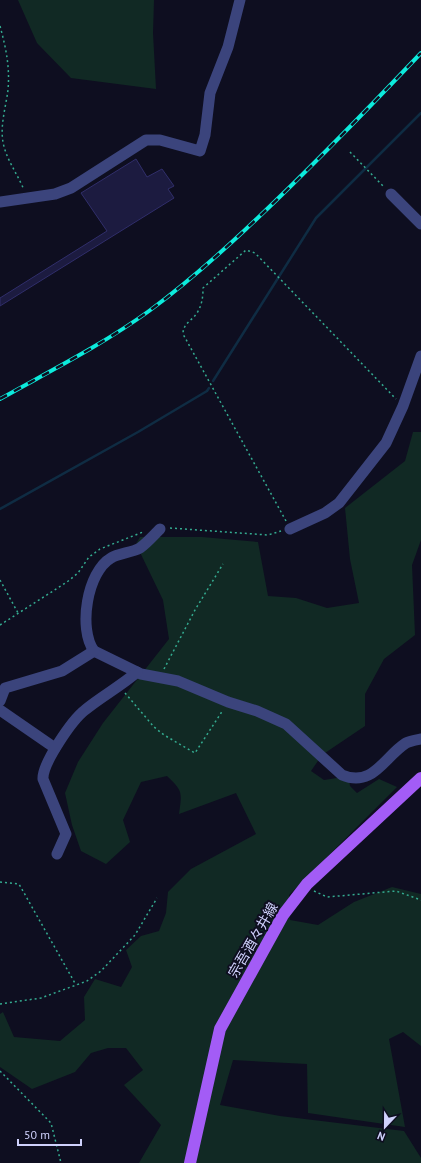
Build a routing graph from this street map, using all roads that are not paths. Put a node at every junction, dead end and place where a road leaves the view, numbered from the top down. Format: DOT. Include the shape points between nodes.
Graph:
graph roads {
  1 [pos="240,0"];
  2 [pos="392,194"];
  3 [pos="0,202"];
  4 [pos="421,224"];
  5 [pos="421,356"];
  6 [pos="160,529"];
  7 [pos="290,529"];
  8 [pos="94,650"];
  9 [pos="137,672"];
  10 [pos="0,701"];
  11 [pos="0,710"];
  12 [pos="421,738"];
  13 [pos="55,748"];
  14 [pos="421,778"];
  15 [pos="57,854"];
  16 [pos="190,1163"];
  1 -- 3 [label="street" via="228,47 210,93 205,135 200,151 160,140 146,140 71,188 55,194"];
  2 -- 4 [label="street"];
  5 -- 7 [label="street" via="386,443 347,494 325,513"];
  6 -- 8 [label="street" via="140,548 111,558 98,570 85,614 90,646"];
  8 -- 9 [label="street"];
  8 -- 10 [label="street" via="62,671 5,688"];
  9 -- 12 [label="street" via="178,681 286,724 342,775 352,779 362,778 378,769 406,743"];
  9 -- 13 [label="street" via="120,687 84,710"];
  11 -- 13 [label="street"];
  13 -- 15 [label="street" via="43,772 43,779 66,834"];
  14 -- 16 [label="main road, 宗吾酒々井線" via="305,886 283,915 220,1029"];
}
